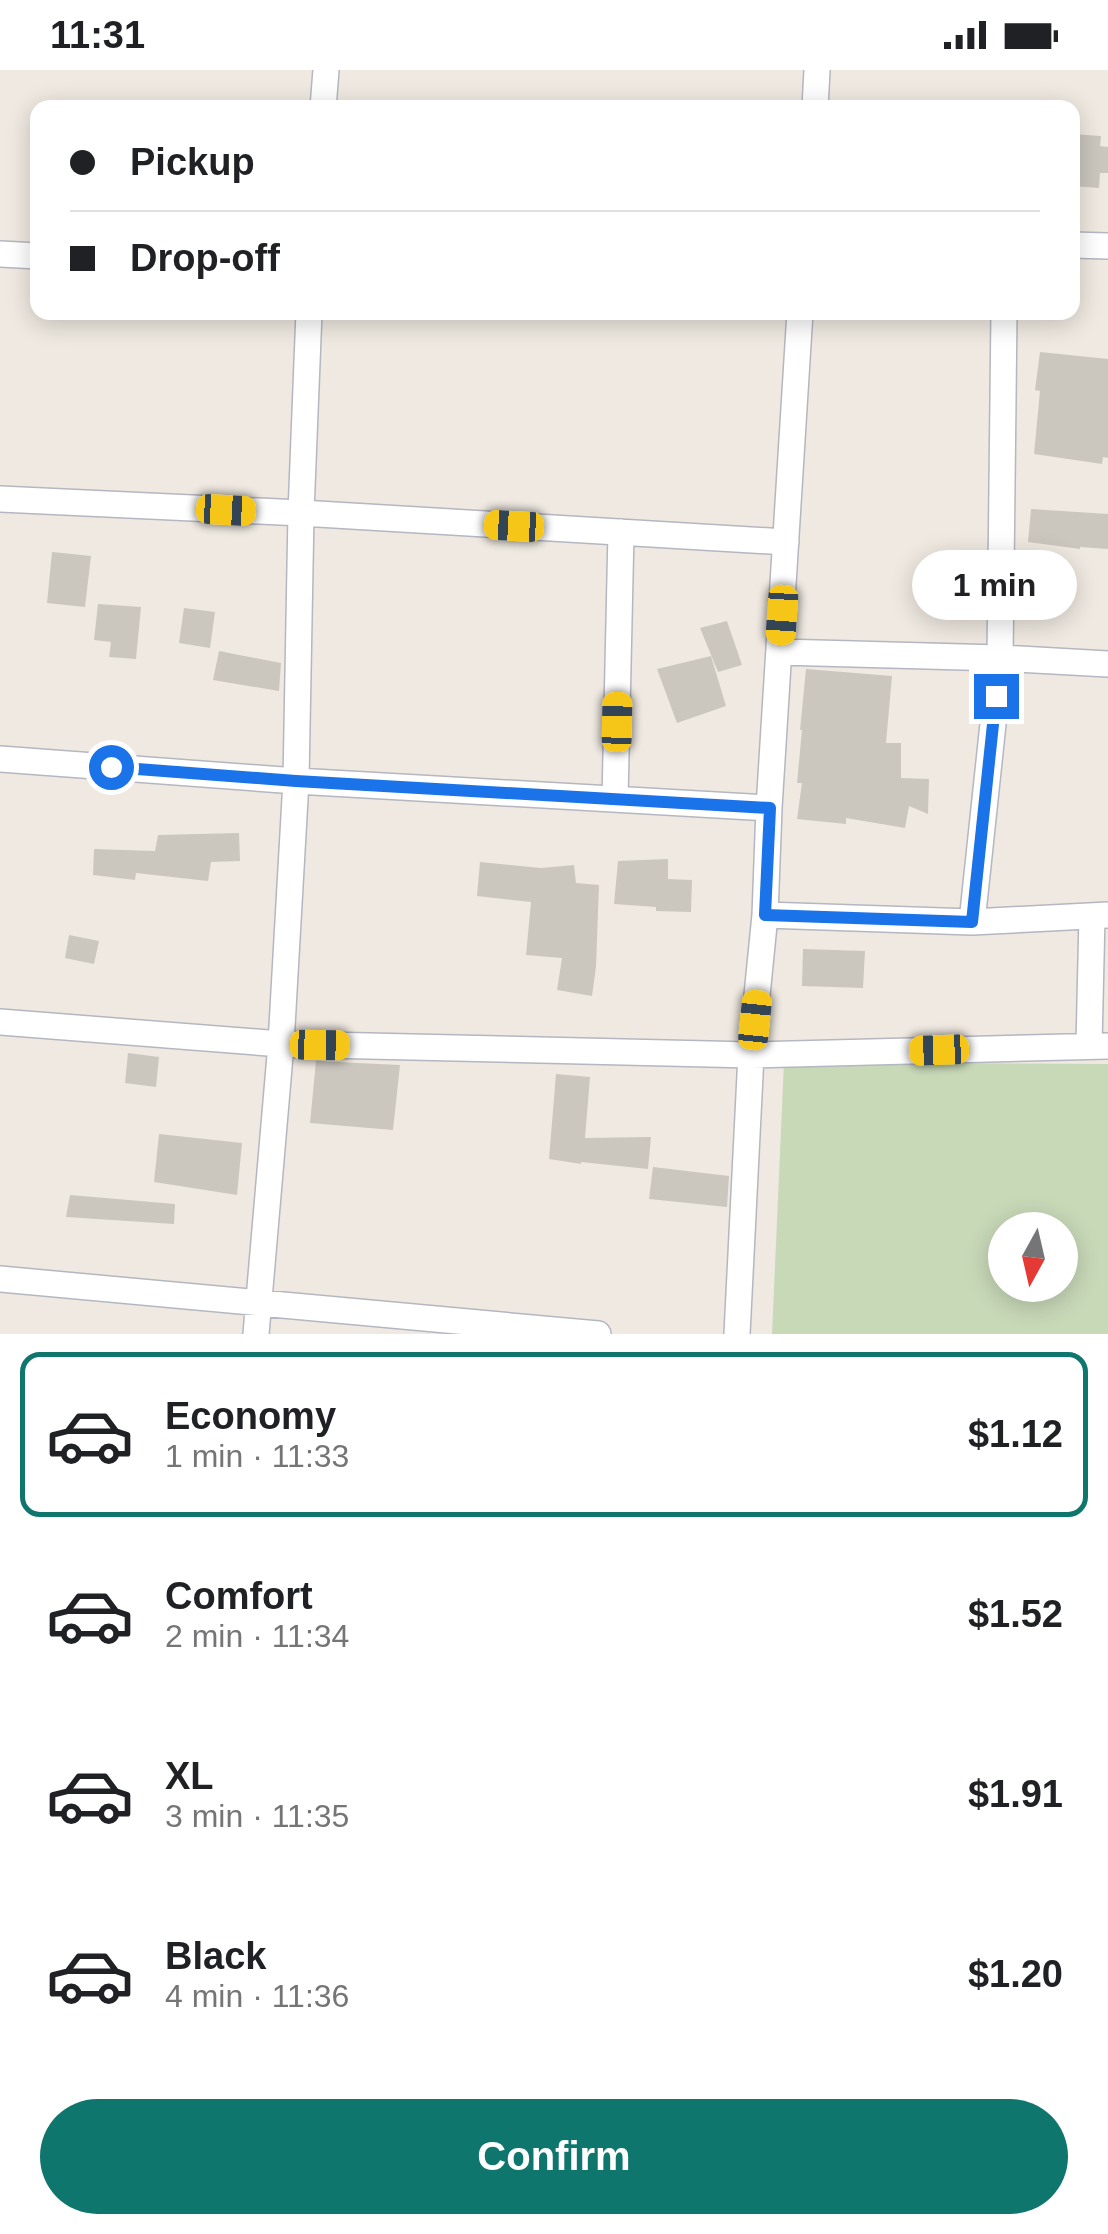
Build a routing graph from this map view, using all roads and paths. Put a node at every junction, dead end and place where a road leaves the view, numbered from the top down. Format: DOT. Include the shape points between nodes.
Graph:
graph roads {
  1 [pos="326,70"];
  2 [pos="816,70"];
  3 [pos="324,100"];
  4 [pos="815,100"];
  5 [pos="1080,244"];
  6 [pos="1108,246"];
  7 [pos="0,254"];
  8 [pos="30,256"];
  9 [pos="310,320"];
  10 [pos="800,320"];
  11 [pos="1004,320"];
  12 [pos="0,499"];
  13 [pos="301,513"];
  14 [pos="620,532"];
  15 [pos="786,542"];
  16 [pos="780,652"];
  17 [pos="1000,658"];
  18 [pos="1108,664"];
  19 [pos="0,759"];
  20 [pos="296,781"];
  21 [pos="615,799"];
  22 [pos="770,808"];
  23 [pos="765,915"];
  24 [pos="1100,916"];
  25 [pos="972,922"];
  26 [pos="0,1022"];
  27 [pos="280,1044"];
  28 [pos="1098,1046"];
  29 [pos="751,1055"];
  30 [pos="0,1279"];
  31 [pos="258,1302"];
  32 [pos="256,1334"];
  33 [pos="598,1334"];
  34 [pos="738,1334"];
  1 -- 3 [label="street"];
  2 -- 4 [label="street"];
  5 -- 6 [label="street"];
  7 -- 8 [label="street"];
  9 -- 13 [label="street"];
  10 -- 15 [label="street"];
  11 -- 17 [label="street"];
  12 -- 13 [label="street"];
  13 -- 14 [label="street"];
  13 -- 20 [label="street"];
  14 -- 15 [label="street"];
  14 -- 21 [label="street"];
  15 -- 16 [label="street"];
  16 -- 17 [label="street"];
  16 -- 22 [label="street"];
  17 -- 18 [label="street"];
  17 -- 25 [label="street"];
  19 -- 20 [label="street"];
  20 -- 21 [label="street"];
  20 -- 27 [label="street"];
  21 -- 22 [label="street"];
  22 -- 23 [label="street"];
  23 -- 25 [label="street"];
  23 -- 29 [label="street"];
  24 -- 25 [label="street"];
  24 -- 28 [label="street"];
  26 -- 27 [label="street"];
  27 -- 29 [label="street"];
  27 -- 31 [label="street"];
  28 -- 29 [label="street"];
  29 -- 34 [label="street"];
  30 -- 31 [label="street"];
  31 -- 32 [label="street"];
  31 -- 33 [label="street"];
}
